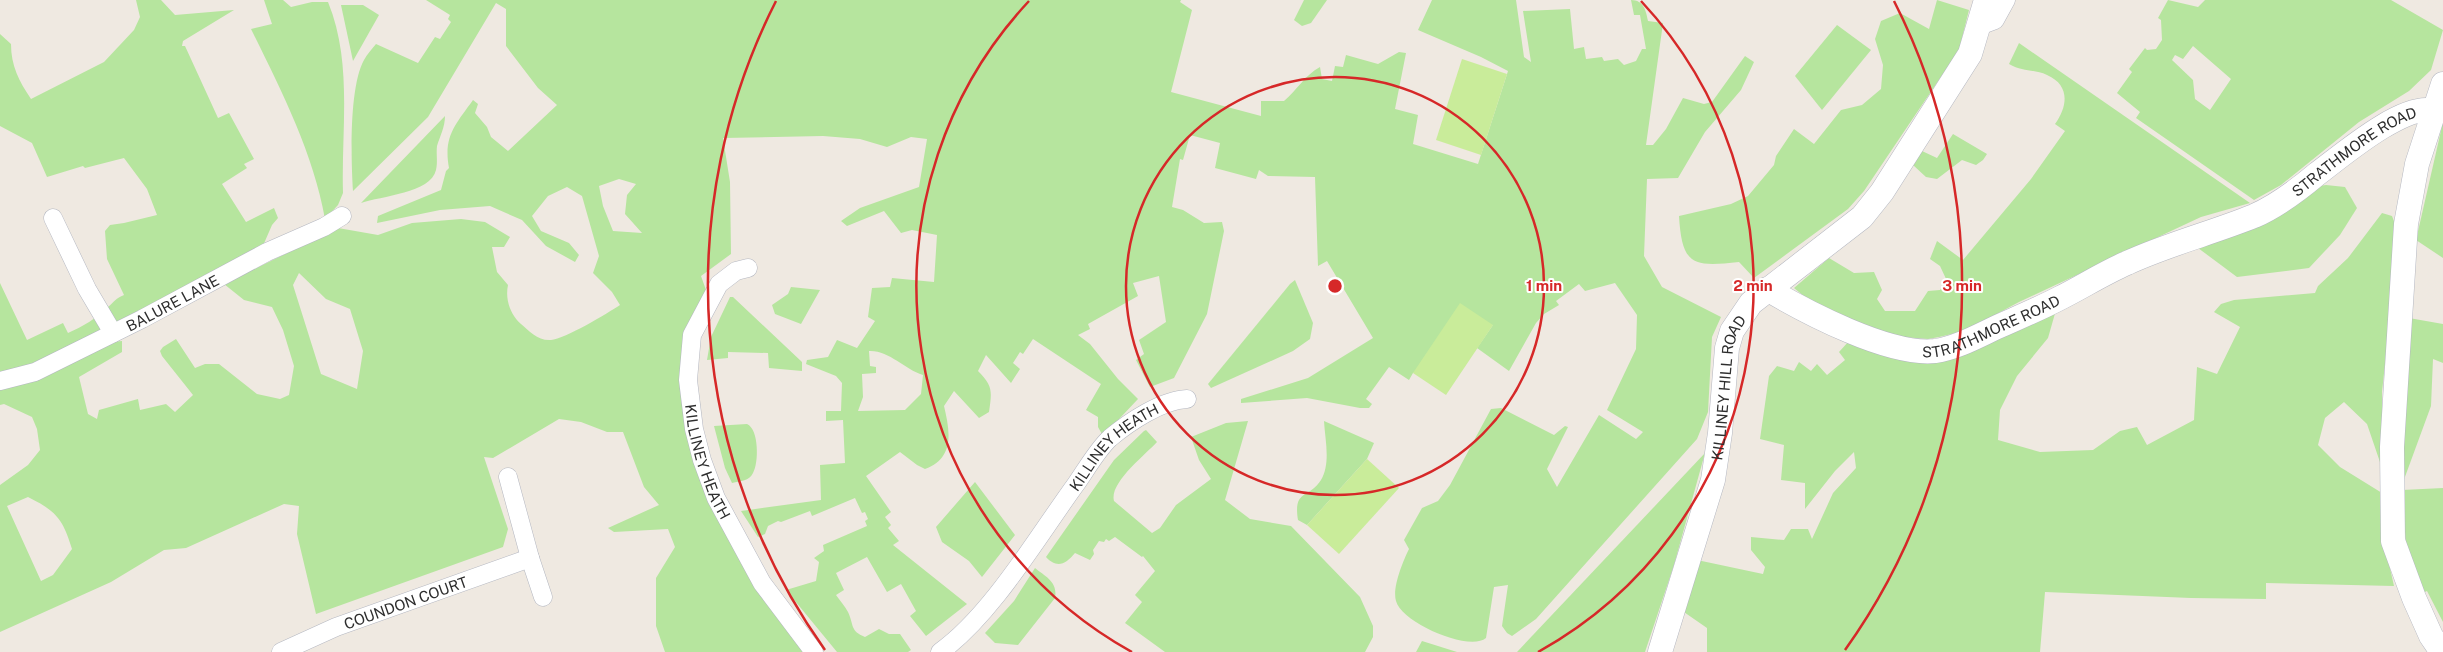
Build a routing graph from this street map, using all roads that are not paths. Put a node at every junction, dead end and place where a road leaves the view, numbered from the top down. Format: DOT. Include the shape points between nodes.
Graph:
graph roads {
  1 [pos="1986,0"];
  2 [pos="2006,0"];
  3 [pos="1979,26"];
  4 [pos="2443,84"];
  5 [pos="2433,111"];
  6 [pos="342,216"];
  7 [pos="53,218"];
  8 [pos="748,268"];
  9 [pos="1767,289"];
  10 [pos="113,333"];
  11 [pos="0,381"];
  12 [pos="1187,399"];
  13 [pos="508,477"];
  14 [pos="530,558"];
  15 [pos="543,597"];
  16 [pos="282,652"];
  17 [pos="814,652"];
  18 [pos="940,652"];
  19 [pos="1660,652"];
  20 [pos="2442,652"];
  1 -- 3 [label="main road, KILLINEY HILL ROAD"];
  2 -- 3 [label="street" via="1995,20"];
  3 -- 9 [label="main road, KILLINEY HILL ROAD" via="1970,54 1882,192 1862,217"];
  4 -- 5 [label="main road"];
  5 -- 9 [label="main road, STRATHMORE ROAD" via="2425,108 2390,122 2353,146 2292,194 2255,215 2184,239 2125,264 2059,299 1959,345 1935,351 1913,351 1888,344 1812,314"];
  5 -- 20 [label="main road, STRATHMORE ROAD" via="2417,164 2406,224 2392,447 2393,541 2414,598"];
  6 -- 10 [label="street, BALURE LANE"];
  7 -- 10 [label="street"];
  8 -- 17 [label="street, KILLINEY HEATH" via="736,271 719,284 692,335 688,380 694,429 716,498 734,532 762,583"];
  9 -- 19 [label="main road, KILLINEY HILL ROAD" via="1741,315 1732,331 1727,348 1720,433 1712,480"];
  10 -- 11 [label="street, BALURE LANE" via="35,372"];
  12 -- 18 [label="street, KILLINEY HEATH" via="1161,405 1109,439 999,592 955,641"];
  13 -- 14 [label="street"];
  14 -- 15 [label="street"];
  14 -- 16 [label="street, COUNDON COURT" via="336,628"];
}
